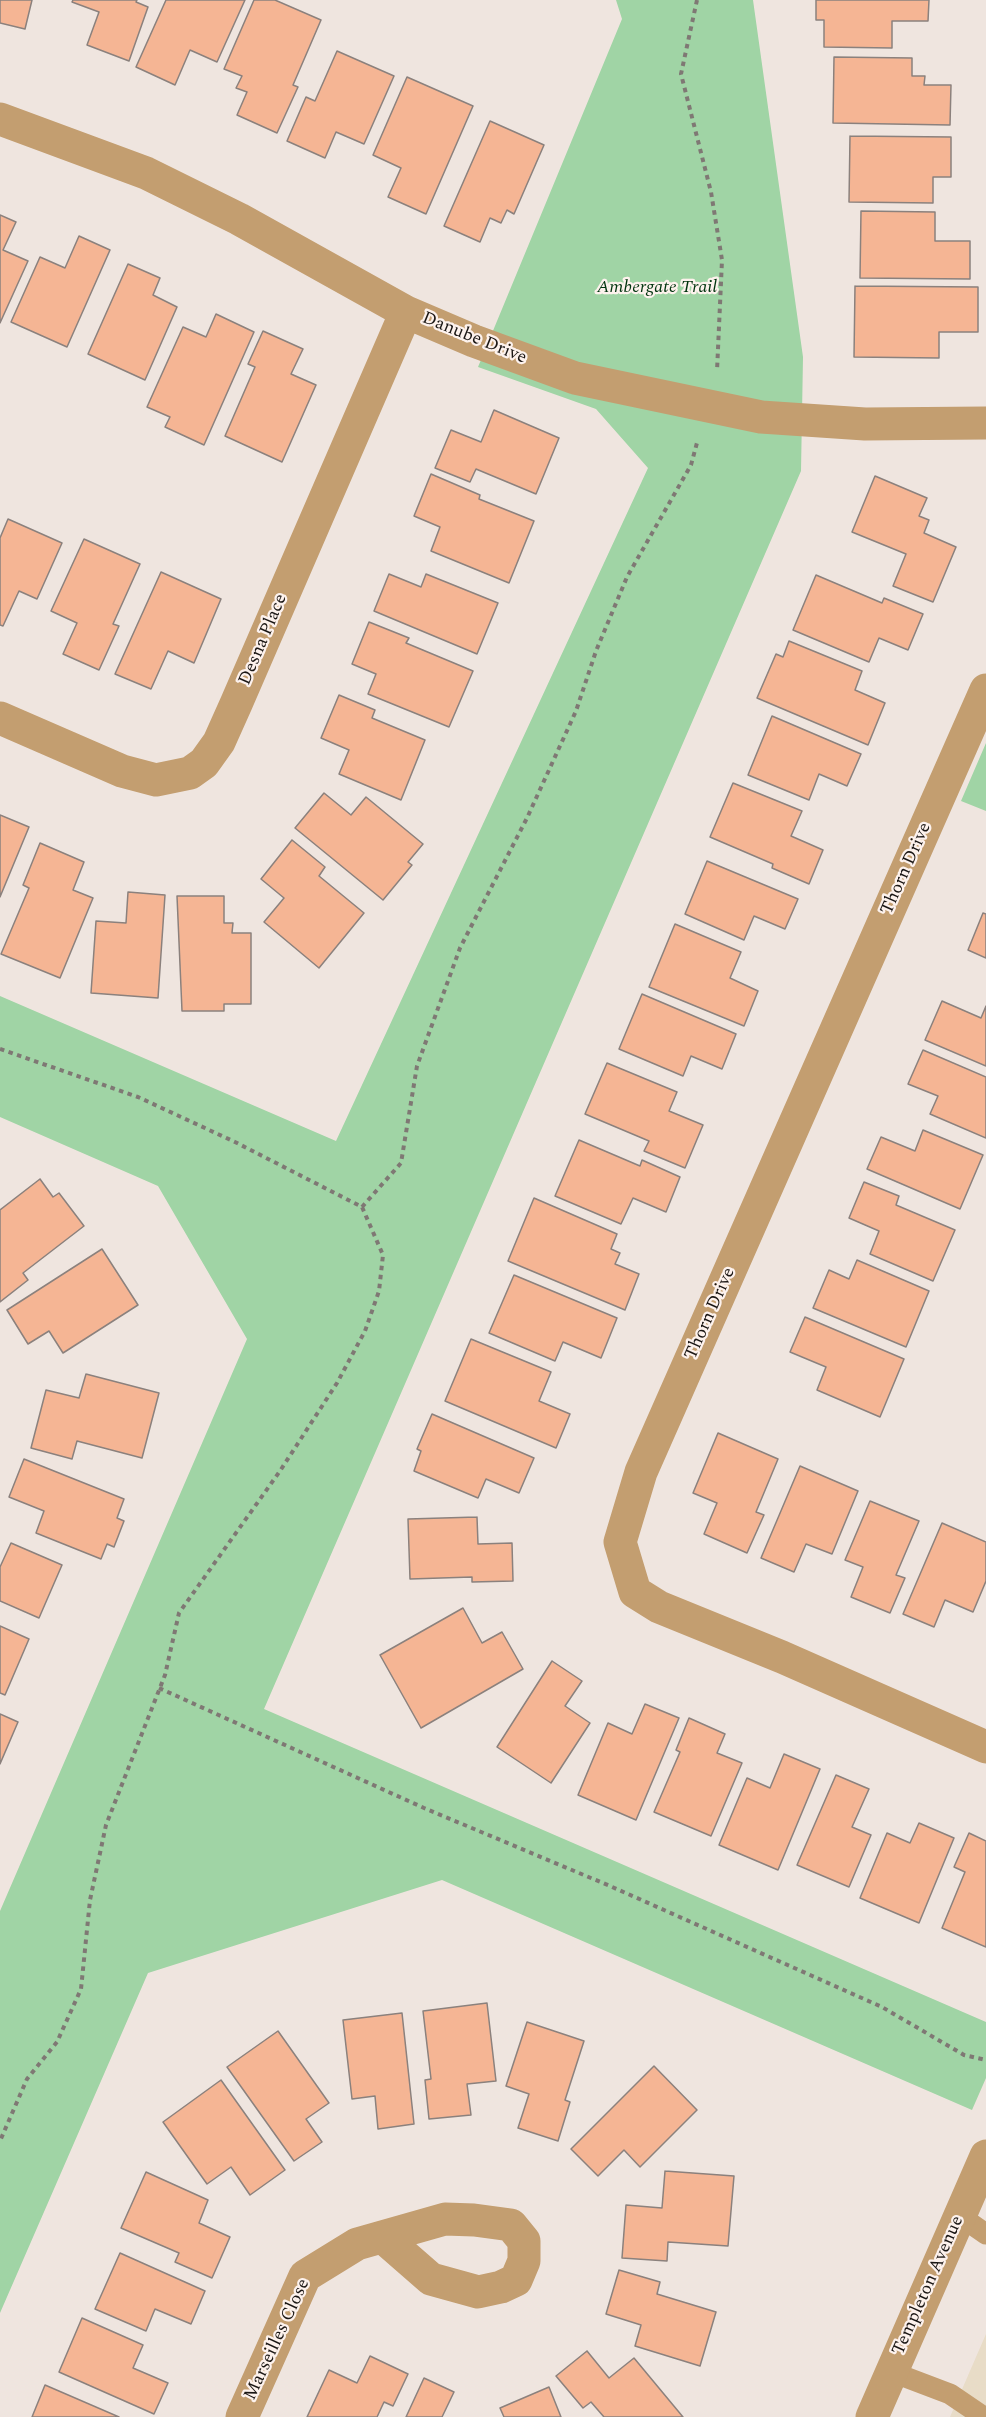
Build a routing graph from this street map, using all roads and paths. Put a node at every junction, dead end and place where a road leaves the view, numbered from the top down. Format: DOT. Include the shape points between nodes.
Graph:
graph roads {
  1 [pos="697,0"];
  2 [pos="0,119"];
  3 [pos="406,312"];
  4 [pos="706,406"];
  5 [pos="986,423"];
  6 [pos="986,690"];
  7 [pos="0,718"];
  8 [pos="0,1049"];
  9 [pos="362,1207"];
  10 [pos="159,1688"];
  11 [pos="986,1748"];
  12 [pos="986,2060"];
  13 [pos="0,2140"];
  14 [pos="986,2156"];
  15 [pos="973,2225"];
  16 [pos="384,2238"];
  17 [pos="892,2372"];
  18 [pos="242,2417"];
  19 [pos="872,2417"];
  20 [pos="984,2417"];
  1 -- 4 [label="path" via="681,74 711,192 722,260 717,370"];
  2 -- 3 [label="street, Danube Drive" via="156,178 239,219"];
  3 -- 4 [label="street, Danube Drive" via="574,378"];
  3 -- 7 [label="street, Desna Place" via="219,742 204,763 190,773 156,780 123,771"];
  4 -- 5 [label="street, Danube Drive" via="761,417 865,424"];
  4 -- 9 [label="path" via="691,465 627,577 571,722 460,948 417,1066 401,1163"];
  6 -- 11 [label="street, Thorn Drive" via="641,1472 620,1542 635,1592 659,1607"];
  8 -- 9 [label="path" via="138,1097"];
  9 -- 10 [label="path" via="383,1255 379,1291 365,1331 337,1383 280,1471 179,1612"];
  10 -- 12 [label="path" via="882,2007 964,2055"];
  10 -- 13 [label="path" via="106,1825 90,1900 81,1989 57,2043 27,2079"];
  14 -- 15 [label="street, Templeton Avenue"];
  15 -- 17 [label="street, Templeton Avenue"];
  16 -- 18 [label="street, Marseilles Close" via="357,2244 305,2276"];
  17 -- 19 [label="street, Templeton Avenue"];
  17 -- 20 [label="lane" via="951,2394"];
}
